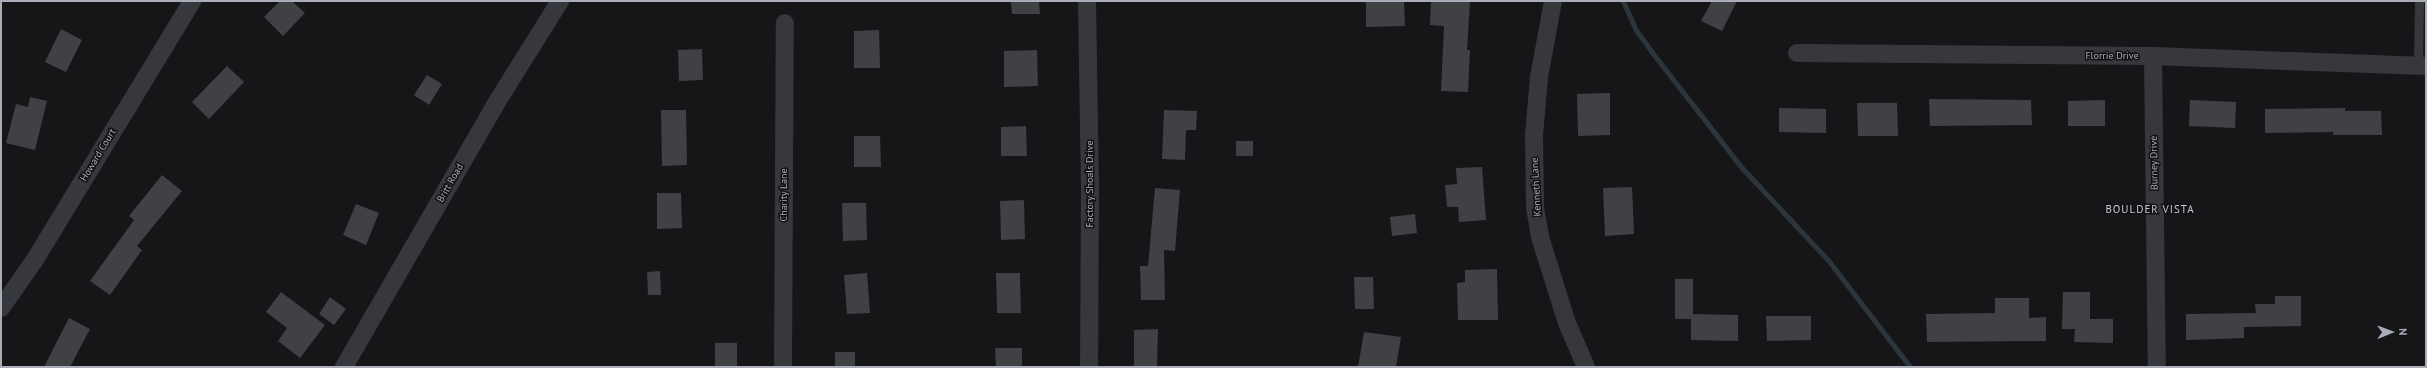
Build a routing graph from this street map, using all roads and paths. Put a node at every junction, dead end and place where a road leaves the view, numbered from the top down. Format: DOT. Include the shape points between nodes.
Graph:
graph roads {
  1 [pos="192,1"];
  2 [pos="560,1"];
  3 [pos="1087,1"];
  4 [pos="1553,1"];
  5 [pos="2419,1"];
  6 [pos="785,23"];
  7 [pos="1797,53"];
  8 [pos="2153,56"];
  9 [pos="2422,66"];
  10 [pos="1,308"];
  11 [pos="344,367"];
  12 [pos="783,367"];
  13 [pos="1089,367"];
  14 [pos="1586,367"];
  15 [pos="2157,367"];
  1 -- 10 [label="street, Howard Court" via="36,258"];
  2 -- 11 [label="street, Britt Road" via="495,105"];
  3 -- 13 [label="street, Factory Shoals Drive"];
  4 -- 14 [label="street, Kenneth Lane" via="1539,77 1534,135 1535,208 1540,237 1567,323"];
  5 -- 9 [label="lane"];
  6 -- 12 [label="street, Charity Lane"];
  7 -- 8 [label="street, Florrie Drive"];
  8 -- 9 [label="street, Florrie Drive"];
  8 -- 15 [label="street, Burney Drive"];
}
